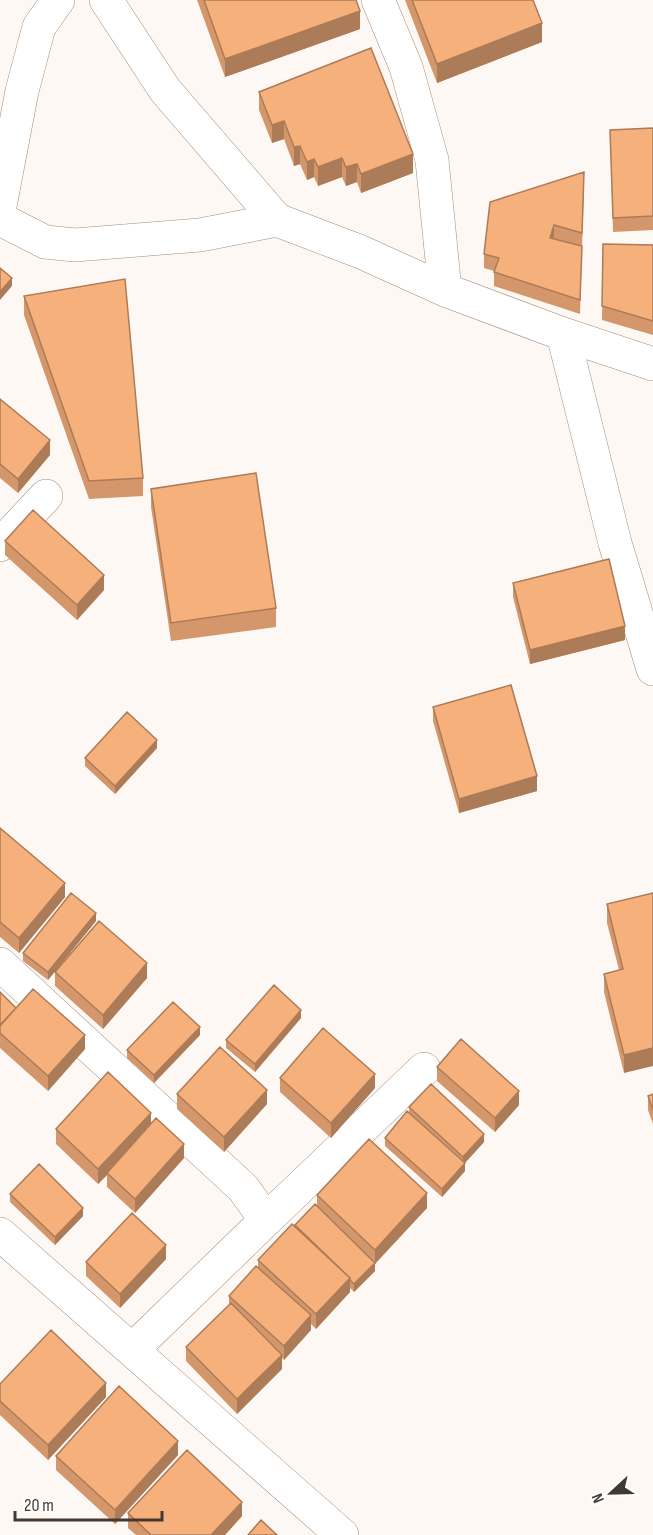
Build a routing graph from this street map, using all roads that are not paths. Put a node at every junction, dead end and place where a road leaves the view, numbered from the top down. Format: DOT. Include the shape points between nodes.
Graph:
graph roads {
  1 [pos="58,0"];
  2 [pos="106,0"];
  3 [pos="378,0"];
  4 [pos="0,206"];
  5 [pos="0,219"];
  6 [pos="277,220"];
  7 [pos="445,290"];
  8 [pos="563,334"];
  9 [pos="653,364"];
  10 [pos="46,496"];
  11 [pos="0,545"];
  12 [pos="653,669"];
  13 [pos="0,964"];
  14 [pos="424,1069"];
  15 [pos="266,1220"];
  16 [pos="0,1234"];
  17 [pos="132,1350"];
  18 [pos="342,1535"];
  1 -- 4 [label="street" via="39,27"];
  2 -- 6 [label="street" via="165,90"];
  3 -- 7 [label="street" via="406,67 432,160"];
  5 -- 6 [label="street" via="45,242 75,245 200,235"];
  6 -- 7 [label="street"];
  7 -- 8 [label="street"];
  8 -- 9 [label="street"];
  8 -- 12 [label="street" via="615,543"];
  10 -- 11 [label="street"];
  13 -- 15 [label="street" via="243,1188"];
  14 -- 15 [label="street"];
  15 -- 17 [label="street"];
  16 -- 17 [label="street"];
  17 -- 18 [label="street"];
}
